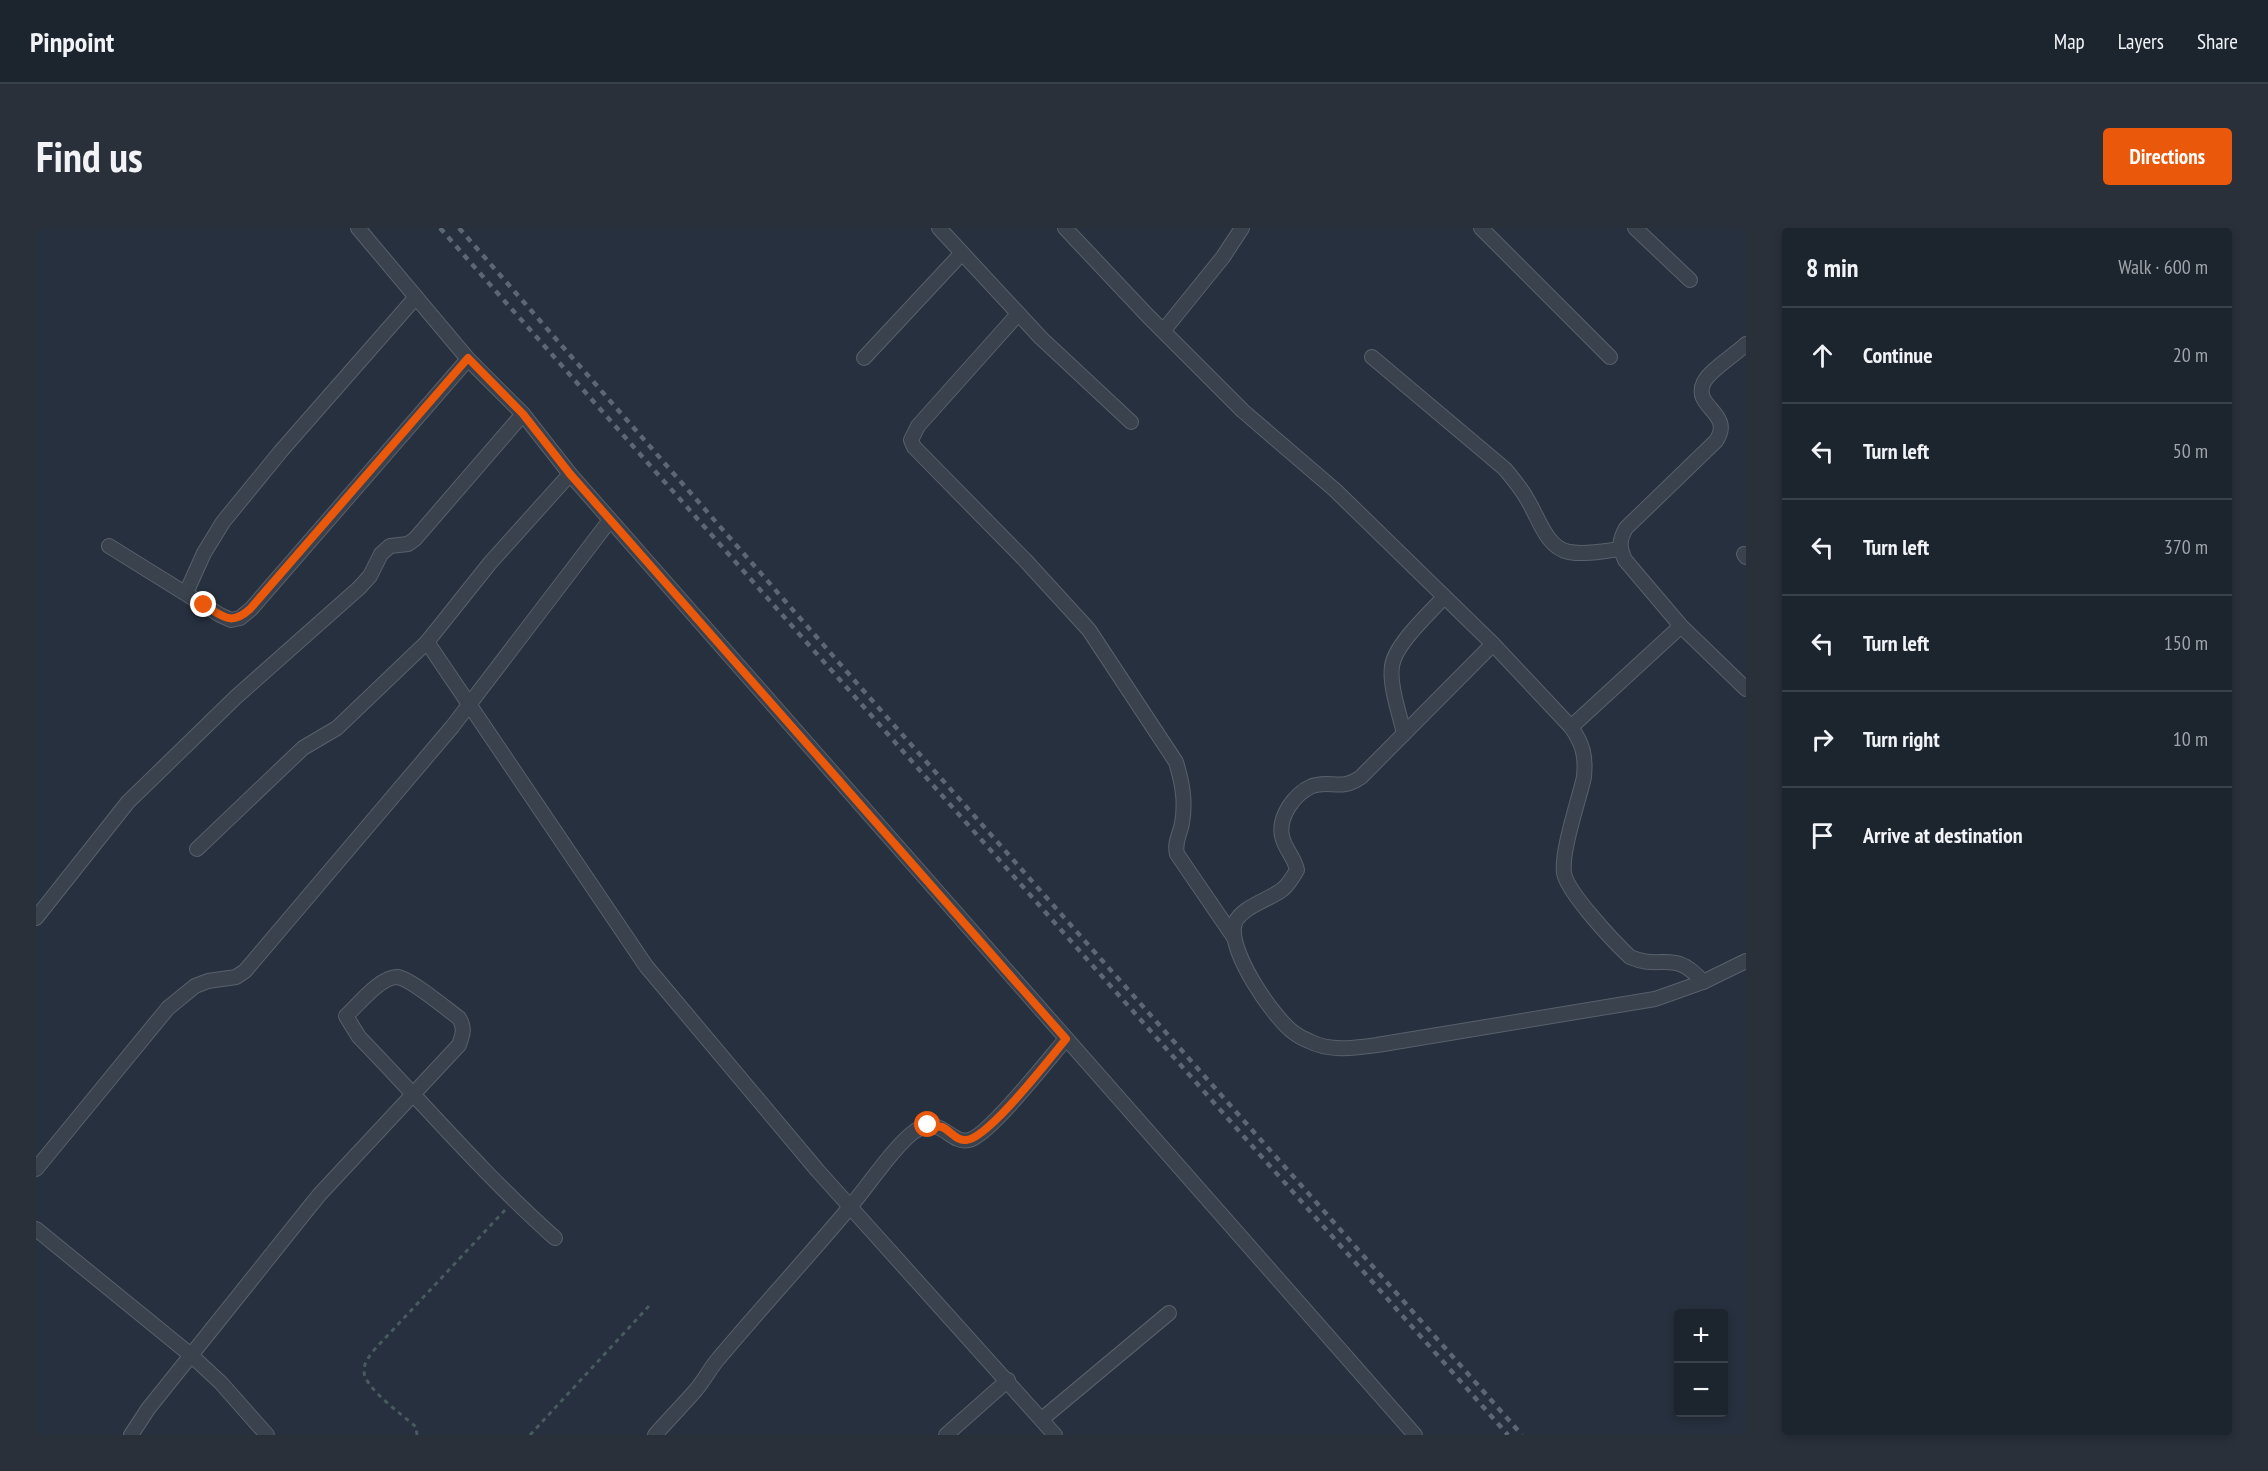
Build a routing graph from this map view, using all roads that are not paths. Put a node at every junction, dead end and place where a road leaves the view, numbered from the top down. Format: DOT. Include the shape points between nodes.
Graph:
graph roads {
  1 [pos="358,228"];
  2 [pos="939,228"];
  3 [pos="1065,228"];
  4 [pos="1481,228"];
  5 [pos="1635,228"];
  6 [pos="1240,229"];
  7 [pos="962,253"];
  8 [pos="1690,280"];
  9 [pos="416,297"];
  10 [pos="1018,314"];
  11 [pos="1164,330"];
  12 [pos="1746,344"];
  13 [pos="1372,357"];
  14 [pos="1610,357"];
  15 [pos="468,358"];
  16 [pos="864,358"];
  17 [pos="523,414"];
  18 [pos="1131,423"];
  19 [pos="570,474"];
  20 [pos="610,520"];
  21 [pos="109,546"];
  22 [pos="1620,549"];
  23 [pos="186,593"];
  24 [pos="1444,597"];
  25 [pos="1681,626"];
  26 [pos="427,642"];
  27 [pos="1493,644"];
  28 [pos="1746,689"];
  29 [pos="468,704"];
  30 [pos="1571,727"];
  31 [pos="1404,734"];
  32 [pos="197,849"];
  33 [pos="36,918"];
  34 [pos="1233,936"];
  35 [pos="1746,961"];
  36 [pos="1703,982"];
  37 [pos="1066,1039"];
  38 [pos="414,1094"];
  39 [pos="36,1169"];
  40 [pos="851,1206"];
  41 [pos="36,1228"];
  42 [pos="555,1238"];
  43 [pos="1169,1313"];
  44 [pos="192,1356"];
  45 [pos="1008,1380"];
  46 [pos="1042,1419"];
  47 [pos="131,1435"];
  48 [pos="267,1435"];
  49 [pos="655,1435"];
  50 [pos="946,1435"];
  51 [pos="1055,1435"];
  52 [pos="1415,1435"];
  1 -- 9 [label="street"];
  2 -- 7 [label="street"];
  3 -- 11 [label="street"];
  4 -- 14 [label="street"];
  5 -- 8 [label="street"];
  6 -- 11 [label="street" via="1223,257"];
  7 -- 10 [label="street"];
  7 -- 16 [label="street"];
  9 -- 15 [label="street"];
  9 -- 23 [label="street" via="223,522"];
  10 -- 18 [label="street"];
  10 -- 34 [label="street" via="918,426 911,440 1089,630 1176,762 1184,799 1177,854"];
  11 -- 24 [label="street" via="1243,411 1335,490"];
  12 -- 22 [label="street" via="1704,381 1701,390 1703,400 1722,424 1722,433 1626,528 1620,538"];
  13 -- 22 [label="street" via="1505,469 1554,544 1567,552"];
  15 -- 17 [label="street"];
  15 -- 23 [label="street" via="245,614 231,620"];
  17 -- 19 [label="street"];
  17 -- 33 [label="street" via="415,539 390,546 381,554 359,588 236,697 128,801"];
  19 -- 20 [label="street"];
  19 -- 26 [label="street" via="490,562"];
  20 -- 29 [label="street"];
  20 -- 37 [label="street"];
  21 -- 23 [label="street"];
  22 -- 25 [label="street"];
  24 -- 27 [label="street"];
  24 -- 31 [label="street" via="1401,645 1392,666"];
  25 -- 28 [label="street"];
  25 -- 30 [label="street"];
  26 -- 29 [label="street"];
  26 -- 32 [label="street" via="338,728 303,747"];
  27 -- 30 [label="street"];
  27 -- 31 [label="street"];
  29 -- 39 [label="street" via="245,971 236,977 195,986 168,1008"];
  29 -- 40 [label="street" via="646,966"];
  30 -- 36 [label="street" via="1581,741 1585,765 1564,860 1570,889 1630,957 1685,965"];
  31 -- 34 [label="street" via="1351,785 1310,787 1286,810 1281,823 1282,838 1297,870 1283,889 1244,912 1236,921"];
  34 -- 36 [label="street" via="1248,973 1292,1032 1328,1047 1377,1045 1633,1004"];
  35 -- 36 [label="street"];
  37 -- 40 [label="street" via="983,1132 970,1140 960,1140 942,1127 928,1125 915,1131"];
  37 -- 52 [label="street"];
  38 -- 38 [label="street" via="459,1044 463,1025 417,987 397,977 374,988 346,1016 359,1037"];
  38 -- 42 [label="street"];
  38 -- 44 [label="street" via="320,1194"];
  40 -- 45 [label="street"];
  40 -- 49 [label="street"];
  41 -- 44 [label="street"];
  43 -- 46 [label="street"];
  44 -- 47 [label="street" via="148,1408"];
  44 -- 48 [label="street"];
  45 -- 46 [label="street"];
  45 -- 50 [label="street"];
  46 -- 51 [label="street"];
}
